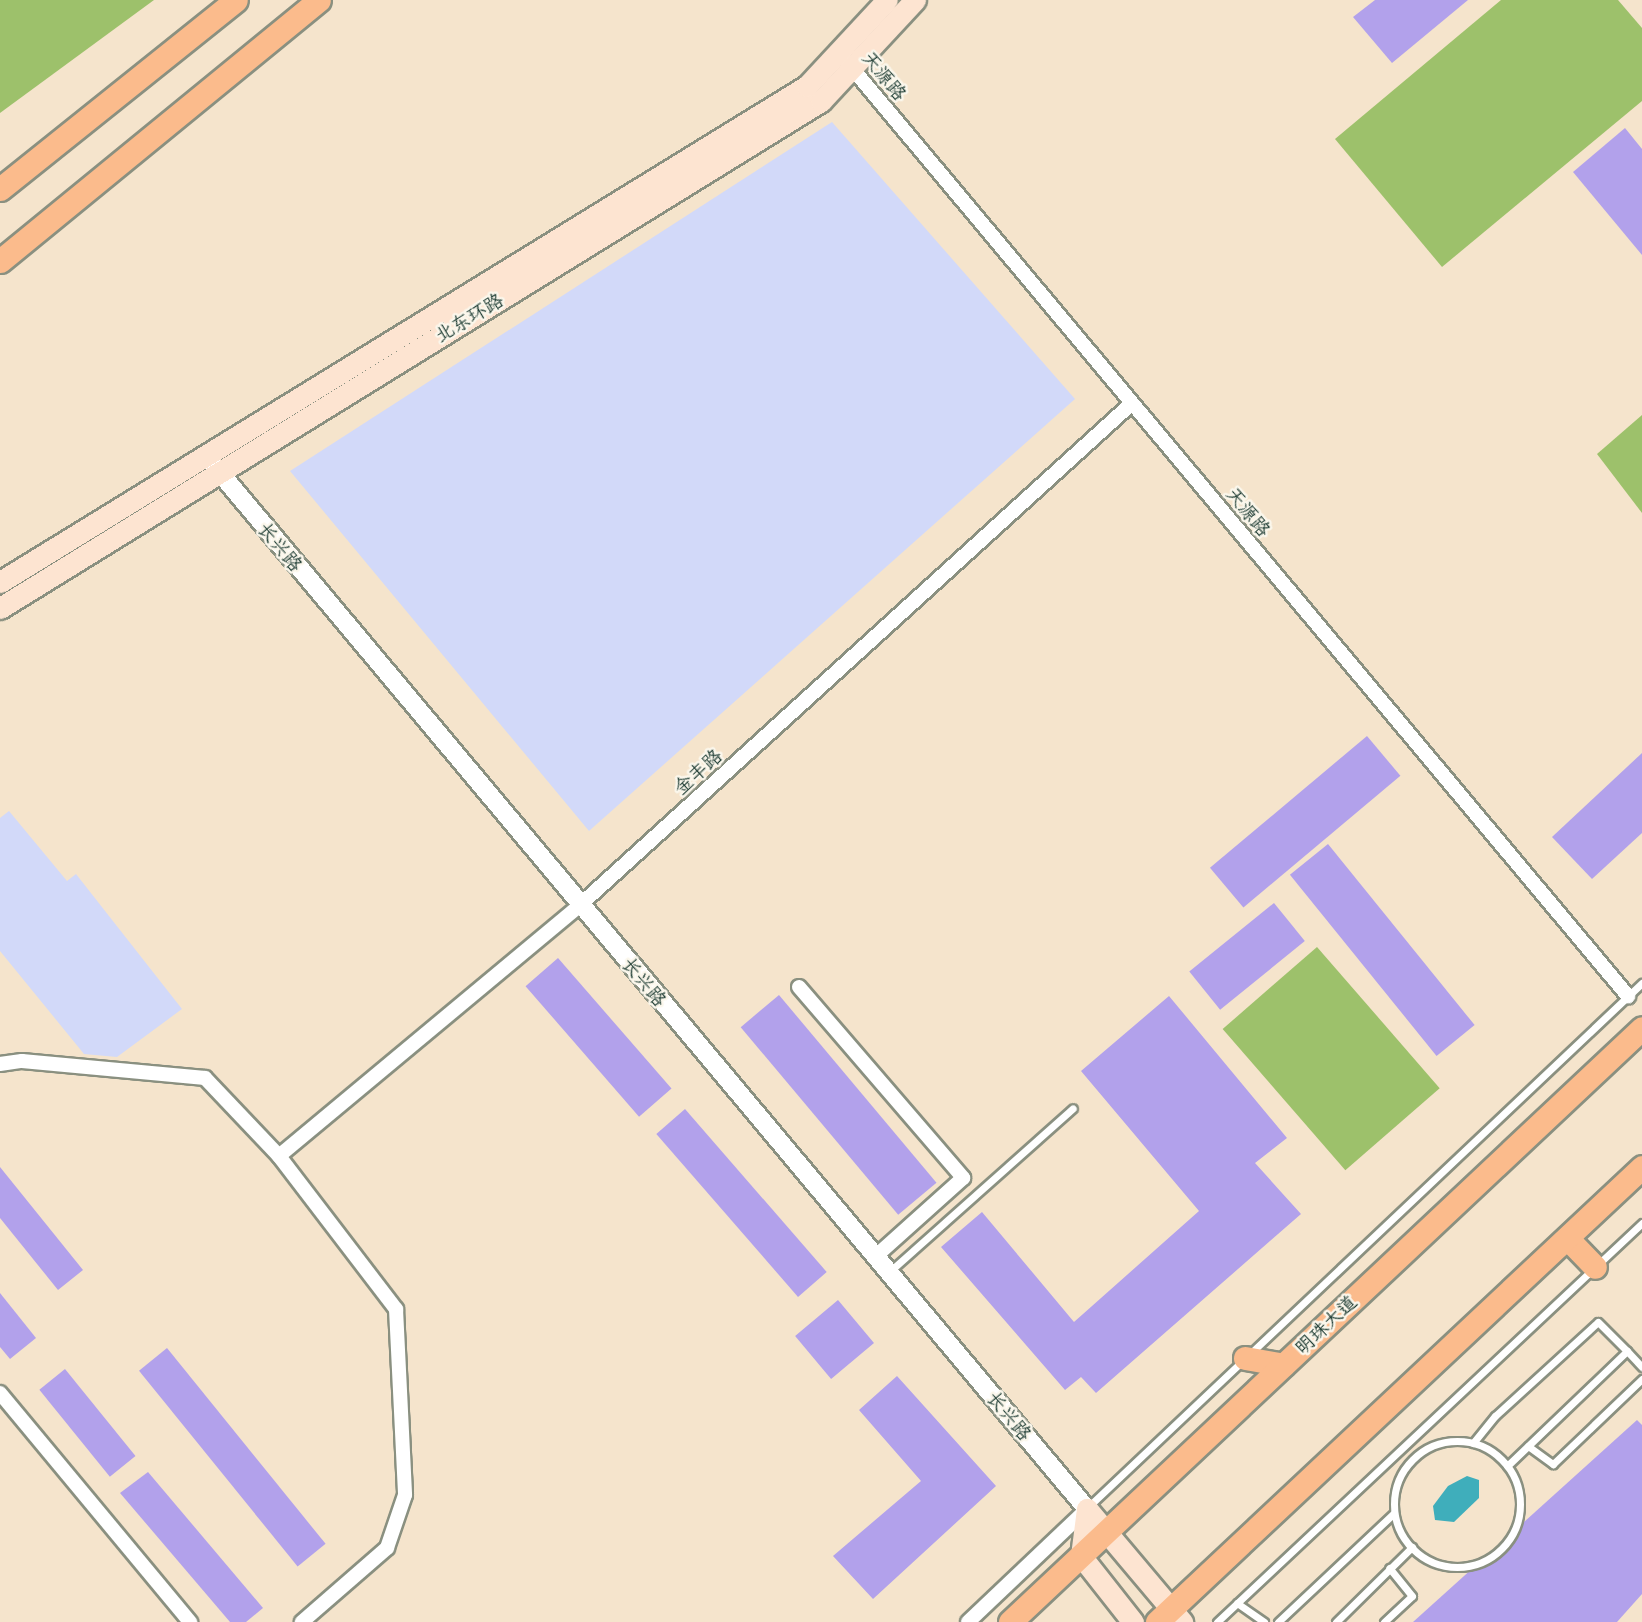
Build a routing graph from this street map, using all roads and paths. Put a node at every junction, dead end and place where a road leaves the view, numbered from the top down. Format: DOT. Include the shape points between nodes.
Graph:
graph roads {
  1 [pos="236,0"];
  2 [pos="319,0"];
  3 [pos="887,0"];
  4 [pos="915,0"];
  5 [pos="846,60"];
  6 [pos="0,189"];
  7 [pos="0,261"];
  8 [pos="1132,403"];
  9 [pos="205,452"];
  10 [pos="217,472"];
  11 [pos="0,582"];
  12 [pos="0,608"];
  13 [pos="580,905"];
  14 [pos="1642,983"];
  15 [pos="799,986"];
  16 [pos="1628,996"];
  17 [pos="1642,1028"];
  18 [pos="0,1064"];
  19 [pos="1073,1108"];
  20 [pos="279,1156"];
  21 [pos="1642,1167"];
  22 [pos="1642,1223"];
  23 [pos="1567,1238"];
  24 [pos="875,1257"];
  25 [pos="1595,1267"];
  26 [pos="888,1273"];
  27 [pos="1627,1351"];
  28 [pos="1245,1358"];
  29 [pos="1283,1365"];
  30 [pos="1642,1367"];
  31 [pos="1642,1379"];
  32 [pos="0,1393"];
  33 [pos="1473,1443"];
  34 [pos="1528,1446"];
  35 [pos="1507,1466"];
  36 [pos="1087,1508"];
  37 [pos="1394,1513"];
  38 [pos="1106,1532"];
  39 [pos="1412,1548"];
  40 [pos="1081,1556"];
  41 [pos="1389,1568"];
  42 [pos="1237,1603"];
  43 [pos="1170,1618"];
  44 [pos="190,1622"];
  45 [pos="302,1622"];
  46 [pos="968,1622"];
  47 [pos="1010,1622"];
  48 [pos="1133,1622"];
  49 [pos="1217,1622"];
  50 [pos="1264,1622"];
  51 [pos="1278,1622"];
  52 [pos="1336,1622"];
  53 [pos="1384,1622"];
  1 -- 6 [label="main road"];
  2 -- 7 [label="main road"];
  3 -- 5 [label="main road, 北东环路"];
  4 -- 5 [label="main road, 北东环路"];
  5 -- 8 [label="street, 天源路"];
  5 -- 9 [label="main road, 北东环路"];
  5 -- 10 [label="main road, 北东环路" via="821,101"];
  8 -- 13 [label="street, 金丰路"];
  8 -- 16 [label="street, 天源路"];
  9 -- 10 [label="street, 长兴路"];
  9 -- 11 [label="main road, 北东环路"];
  10 -- 12 [label="main road, 北东环路"];
  10 -- 13 [label="street, 长兴路"];
  13 -- 20 [label="street, 金丰路"];
  13 -- 24 [label="street, 长兴路"];
  14 -- 16 [label="lane"];
  15 -- 24 [label="street" via="963,1178 951,1179"];
  16 -- 28 [label="lane"];
  17 -- 29 [label="main road, 明珠大道"];
  18 -- 20 [label="street" via="22,1061 205,1078"];
  19 -- 26 [label="lane"];
  20 -- 45 [label="street" via="396,1309 398,1349 405,1495 387,1548"];
  21 -- 23 [label="main road"];
  22 -- 25 [label="lane"];
  23 -- 25 [label="main road"];
  23 -- 43 [label="main road"];
  24 -- 26 [label="street, 长兴路"];
  25 -- 42 [label="lane"];
  26 -- 36 [label="street, 长兴路"];
  27 -- 30 [label="lane"];
  27 -- 33 [label="lane" via="1598,1322 1495,1416"];
  27 -- 34 [label="lane"];
  28 -- 29 [label="main road"];
  28 -- 36 [label="lane"];
  29 -- 38 [label="main road, 明珠大道"];
  31 -- 34 [label="lane" via="1553,1464"];
  32 -- 44 [label="street"];
  33 -- 35 [label="lane"];
  33 -- 37 [label="lane" via="1452,1440 1414,1457 1394,1493"];
  34 -- 35 [label="lane"];
  35 -- 39 [label="lane" via="1518,1495 1516,1526 1506,1544 1490,1558 1450,1567 1430,1561"];
  36 -- 38 [label="main road, 长兴路"];
  36 -- 40 [label="main road"];
  36 -- 46 [label="street"];
  37 -- 39 [label="lane"];
  37 -- 51 [label="lane"];
  38 -- 40 [label="main road, 明珠大道"];
  38 -- 43 [label="main road, 长兴路"];
  39 -- 41 [label="lane"];
  40 -- 47 [label="main road, 明珠大道"];
  40 -- 48 [label="main road"];
  41 -- 52 [label="lane"];
  41 -- 53 [label="lane" via="1412,1596"];
  42 -- 49 [label="lane"];
  42 -- 50 [label="lane"];
}
